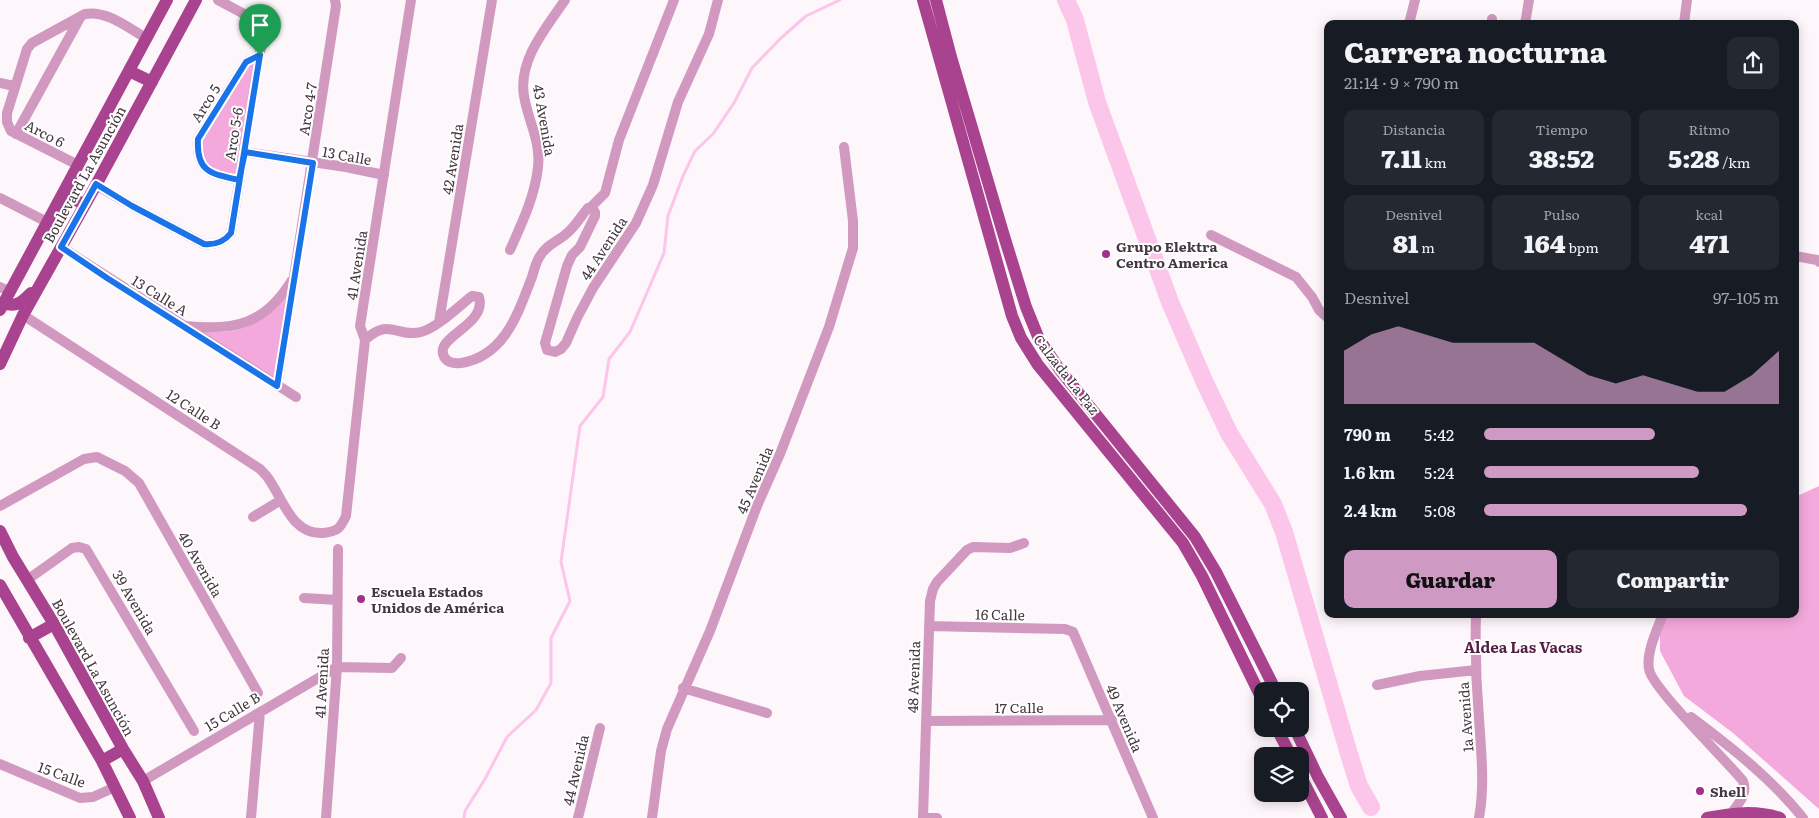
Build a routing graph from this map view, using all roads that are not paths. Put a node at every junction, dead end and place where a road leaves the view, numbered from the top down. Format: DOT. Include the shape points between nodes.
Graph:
graph roads {
  1 [pos="167,0"];
  2 [pos="196,0"];
  3 [pos="218,0"];
  4 [pos="411,0"];
  5 [pos="492,0"];
  6 [pos="565,0"];
  7 [pos="674,0"];
  8 [pos="718,0"];
  9 [pos="923,0"];
  10 [pos="936,0"];
  11 [pos="1416,0"];
  12 [pos="1529,0"];
  13 [pos="1687,0"];
  14 [pos="336,3"];
  15 [pos="81,16"];
  16 [pos="1410,20"];
  17 [pos="1526,20"];
  18 [pos="1684,20"];
  19 [pos="146,38"];
  20 [pos="260,55"];
  21 [pos="129,71"];
  22 [pos="152,82"];
  23 [pos="0,83"];
  24 [pos="14,86"];
  25 [pos="16,134"];
  26 [pos="844,147"];
  27 [pos="245,152"];
  28 [pos="313,163"];
  29 [pos="78,165"];
  30 [pos="384,175"];
  31 [pos="239,180"];
  32 [pos="96,184"];
  33 [pos="63,193"];
  34 [pos="0,198"];
  35 [pos="85,205"];
  36 [pos="591,207"];
  37 [pos="47,222"];
  38 [pos="1211,235"];
  39 [pos="61,247"];
  40 [pos="510,250"];
  41 [pos="1799,257"];
  42 [pos="1819,262"];
  43 [pos="295,275"];
  44 [pos="40,284"];
  45 [pos="3,298"];
  46 [pos="1324,314"];
  47 [pos="23,315"];
  48 [pos="439,322"];
  49 [pos="183,325"];
  50 [pos="366,340"];
  51 [pos="0,364"];
  52 [pos="277,386"];
  53 [pos="296,398"];
  54 [pos="280,500"];
  55 [pos="0,506"];
  56 [pos="253,517"];
  57 [pos="334,532"];
  58 [pos="1,534"];
  59 [pos="1024,543"];
  60 [pos="338,549"];
  61 [pos="27,580"];
  62 [pos="0,585"];
  63 [pos="304,598"];
  64 [pos="337,600"];
  65 [pos="1476,618"];
  66 [pos="1662,618"];
  67 [pos="54,624"];
  68 [pos="929,626"];
  69 [pos="1069,630"];
  70 [pos="29,638"];
  71 [pos="401,658"];
  72 [pos="337,667"];
  73 [pos="1476,670"];
  74 [pos="1271,682"];
  75 [pos="1254,683"];
  76 [pos="1377,684"];
  77 [pos="683,688"];
  78 [pos="258,693"];
  79 [pos="1671,701"];
  80 [pos="260,712"];
  81 [pos="767,713"];
  82 [pos="1112,720"];
  83 [pos="926,721"];
  84 [pos="600,728"];
  85 [pos="194,730"];
  86 [pos="1299,737"];
  87 [pos="123,749"];
  88 [pos="102,761"];
  89 [pos="2,762"];
  90 [pos="143,781"];
  91 [pos="115,787"];
  92 [pos="1309,793"];
  93 [pos="1731,814"];
  94 [pos="130,818"];
  95 [pos="159,818"];
  96 [pos="252,818"];
  97 [pos="326,818"];
  98 [pos="578,818"];
  99 [pos="656,818"];
  100 [pos="923,818"];
  101 [pos="937,818"];
  102 [pos="1153,818"];
  103 [pos="1322,818"];
  104 [pos="1342,818"];
  105 [pos="1479,818"];
  106 [pos="1708,818"];
  107 [pos="1780,818"];
  108 [pos="1804,818"];
  1 -- 19 [label="main road, Boulevard La Asunción"];
  2 -- 22 [label="main road, Boulevard La Asunción"];
  3 -- 20 [label="street, Arco 5-6" via="259,22 263,36"];
  4 -- 30 [label="street, 41 Avenida"];
  5 -- 48 [label="street, 42 Avenida"];
  6 -- 40 [label="street, 43 Avenida" via="534,47 526,71 524,96 538,148 538,166 527,212"];
  7 -- 36 [label="street" via="619,140 605,193"];
  8 -- 36 [label="street, 44 Avenida" via="709,34 688,76 653,185 636,222 593,288 566,343 554,352 547,350 545,343 567,266 595,216 596,212"];
  9 -- 75 [label="main road, Calzada La Paz" via="1012,316 1021,338 1038,366 1183,544"];
  10 -- 74 [label="main road, Calzada La Paz" via="1006,244 1039,339 1060,370 1195,537"];
  11 -- 16 [label="street"];
  12 -- 17 [label="street"];
  13 -- 18 [label="street"];
  14 -- 28 [label="street, Arco 4-7"];
  15 -- 19 [label="street, Arco 6" via="102,14"];
  15 -- 24 [label="street, Arco 6" via="32,43"];
  15 -- 25 [label="street"];
  19 -- 21 [label="main road, Boulevard La Asunción"];
  20 -- 27 [label="street, Arco 5-6"];
  20 -- 31 [label="street, Arco 5" via="246,62 198,139 201,164 208,171"];
  21 -- 22 [label="main road"];
  21 -- 29 [label="main road, Boulevard La Asunción"];
  22 -- 32 [label="main road, Boulevard La Asunción"];
  23 -- 24 [label="street"];
  24 -- 25 [label="street, Arco 6" via="6,113 11,131"];
  25 -- 29 [label="street, Arco 6"];
  26 -- 77 [label="street, 45 Avenida" via="853,248 825,336 780,454 710,631"];
  27 -- 28 [label="street, 13 Calle"];
  27 -- 31 [label="street, Arco 5-6"];
  28 -- 30 [label="street, 13 Calle"];
  28 -- 43 [label="street, Arco 4-7"];
  29 -- 33 [label="main road, Boulevard La Asunción"];
  30 -- 50 [label="street, 41 Avenida" via="360,326"];
  31 -- 32 [label="street, Arco 5-6" via="231,233 222,242 210,244 198,241"];
  32 -- 35 [label="main road, Boulevard La Asunción"];
  33 -- 35 [label="main road"];
  33 -- 37 [label="main road, Boulevard La Asunción"];
  34 -- 37 [label="street"];
  35 -- 39 [label="main road, Boulevard La Asunción"];
  36 -- 48 [label="street" via="540,256 518,314 490,352 455,364 444,357 442,350 444,344 468,324 476,312 479,297 472,296"];
  37 -- 45 [label="main road, Boulevard La Asunción"];
  38 -- 46 [label="street" via="1296,277"];
  39 -- 44 [label="main road, Boulevard La Asunción"];
  39 -- 49 [label="street, 13 Calle A"];
  41 -- 42 [label="street"];
  43 -- 49 [label="street, Arco 4-7" via="270,308 247,324 211,328"];
  43 -- 52 [label="street, Arco 4-7"];
  44 -- 45 [label="main road" via="20,303 13,305"];
  44 -- 47 [label="main road, Boulevard La Asunción"];
  47 -- 51 [label="main road, Boulevard La Asunción"];
  47 -- 54 [label="street, 12 Calle B" via="260,469"];
  48 -- 50 [label="street" via="421,332 380,329"];
  49 -- 52 [label="street, 13 Calle A"];
  50 -- 57 [label="street, 41 Avenida" via="346,516"];
  52 -- 53 [label="street, 13 Calle A"];
  54 -- 56 [label="street"];
  54 -- 57 [label="street, 12 Calle B" via="293,520 306,530"];
  55 -- 78 [label="street, 40 Avenida" via="84,459 97,456 125,471 139,483"];
  58 -- 61 [label="main road, Boulevard La Asunción"];
  59 -- 68 [label="street, 48 Avenida" via="1010,548 973,547 967,550 932,589"];
  60 -- 64 [label="street, 41 Avenida"];
  61 -- 67 [label="main road, Boulevard La Asunción"];
  61 -- 85 [label="street, 39 Avenida" via="72,548 86,549"];
  62 -- 70 [label="main road"];
  63 -- 64 [label="street"];
  64 -- 72 [label="street, 41 Avenida"];
  65 -- 73 [label="street, 1a Avenida"];
  66 -- 79 [label="street" via="1649,669 1658,687"];
  67 -- 70 [label="main road"];
  67 -- 87 [label="main road, Boulevard La Asunción"];
  68 -- 69 [label="street, 16 Calle"];
  68 -- 83 [label="street, 48 Avenida"];
  69 -- 82 [label="street, 49 Avenida" via="1073,632"];
  70 -- 88 [label="main road"];
  71 -- 72 [label="street" via="392,668"];
  72 -- 80 [label="street, 15 Calle B"];
  72 -- 97 [label="street, 41 Avenida"];
  73 -- 76 [label="street"];
  73 -- 105 [label="street, 1a Avenida" via="1482,780"];
  77 -- 81 [label="street"];
  77 -- 99 [label="street, 45 Avenida" via="663,741"];
  79 -- 93 [label="street" via="1743,780 1745,794"];
  79 -- 108 [label="street" via="1734,750"];
  80 -- 90 [label="street, 15 Calle B"];
  80 -- 96 [label="street"];
  82 -- 83 [label="street, 17 Calle"];
  82 -- 102 [label="street, 49 Avenida"];
  83 -- 100 [label="street, 48 Avenida"];
  84 -- 98 [label="street, 44 Avenida"];
  86 -- 104 [label="main road"];
  87 -- 88 [label="main road"];
  87 -- 90 [label="main road, Boulevard La Asunción"];
  88 -- 91 [label="main road"];
  89 -- 91 [label="street, 15 Calle" via="80,798"];
  90 -- 95 [label="main road, Boulevard La Asunción"];
  91 -- 94 [label="main road"];
  92 -- 103 [label="main road"];
  93 -- 106 [label="main road"];
  93 -- 107 [label="main road" via="1760,813"];
  100 -- 101 [label="street"];
}
